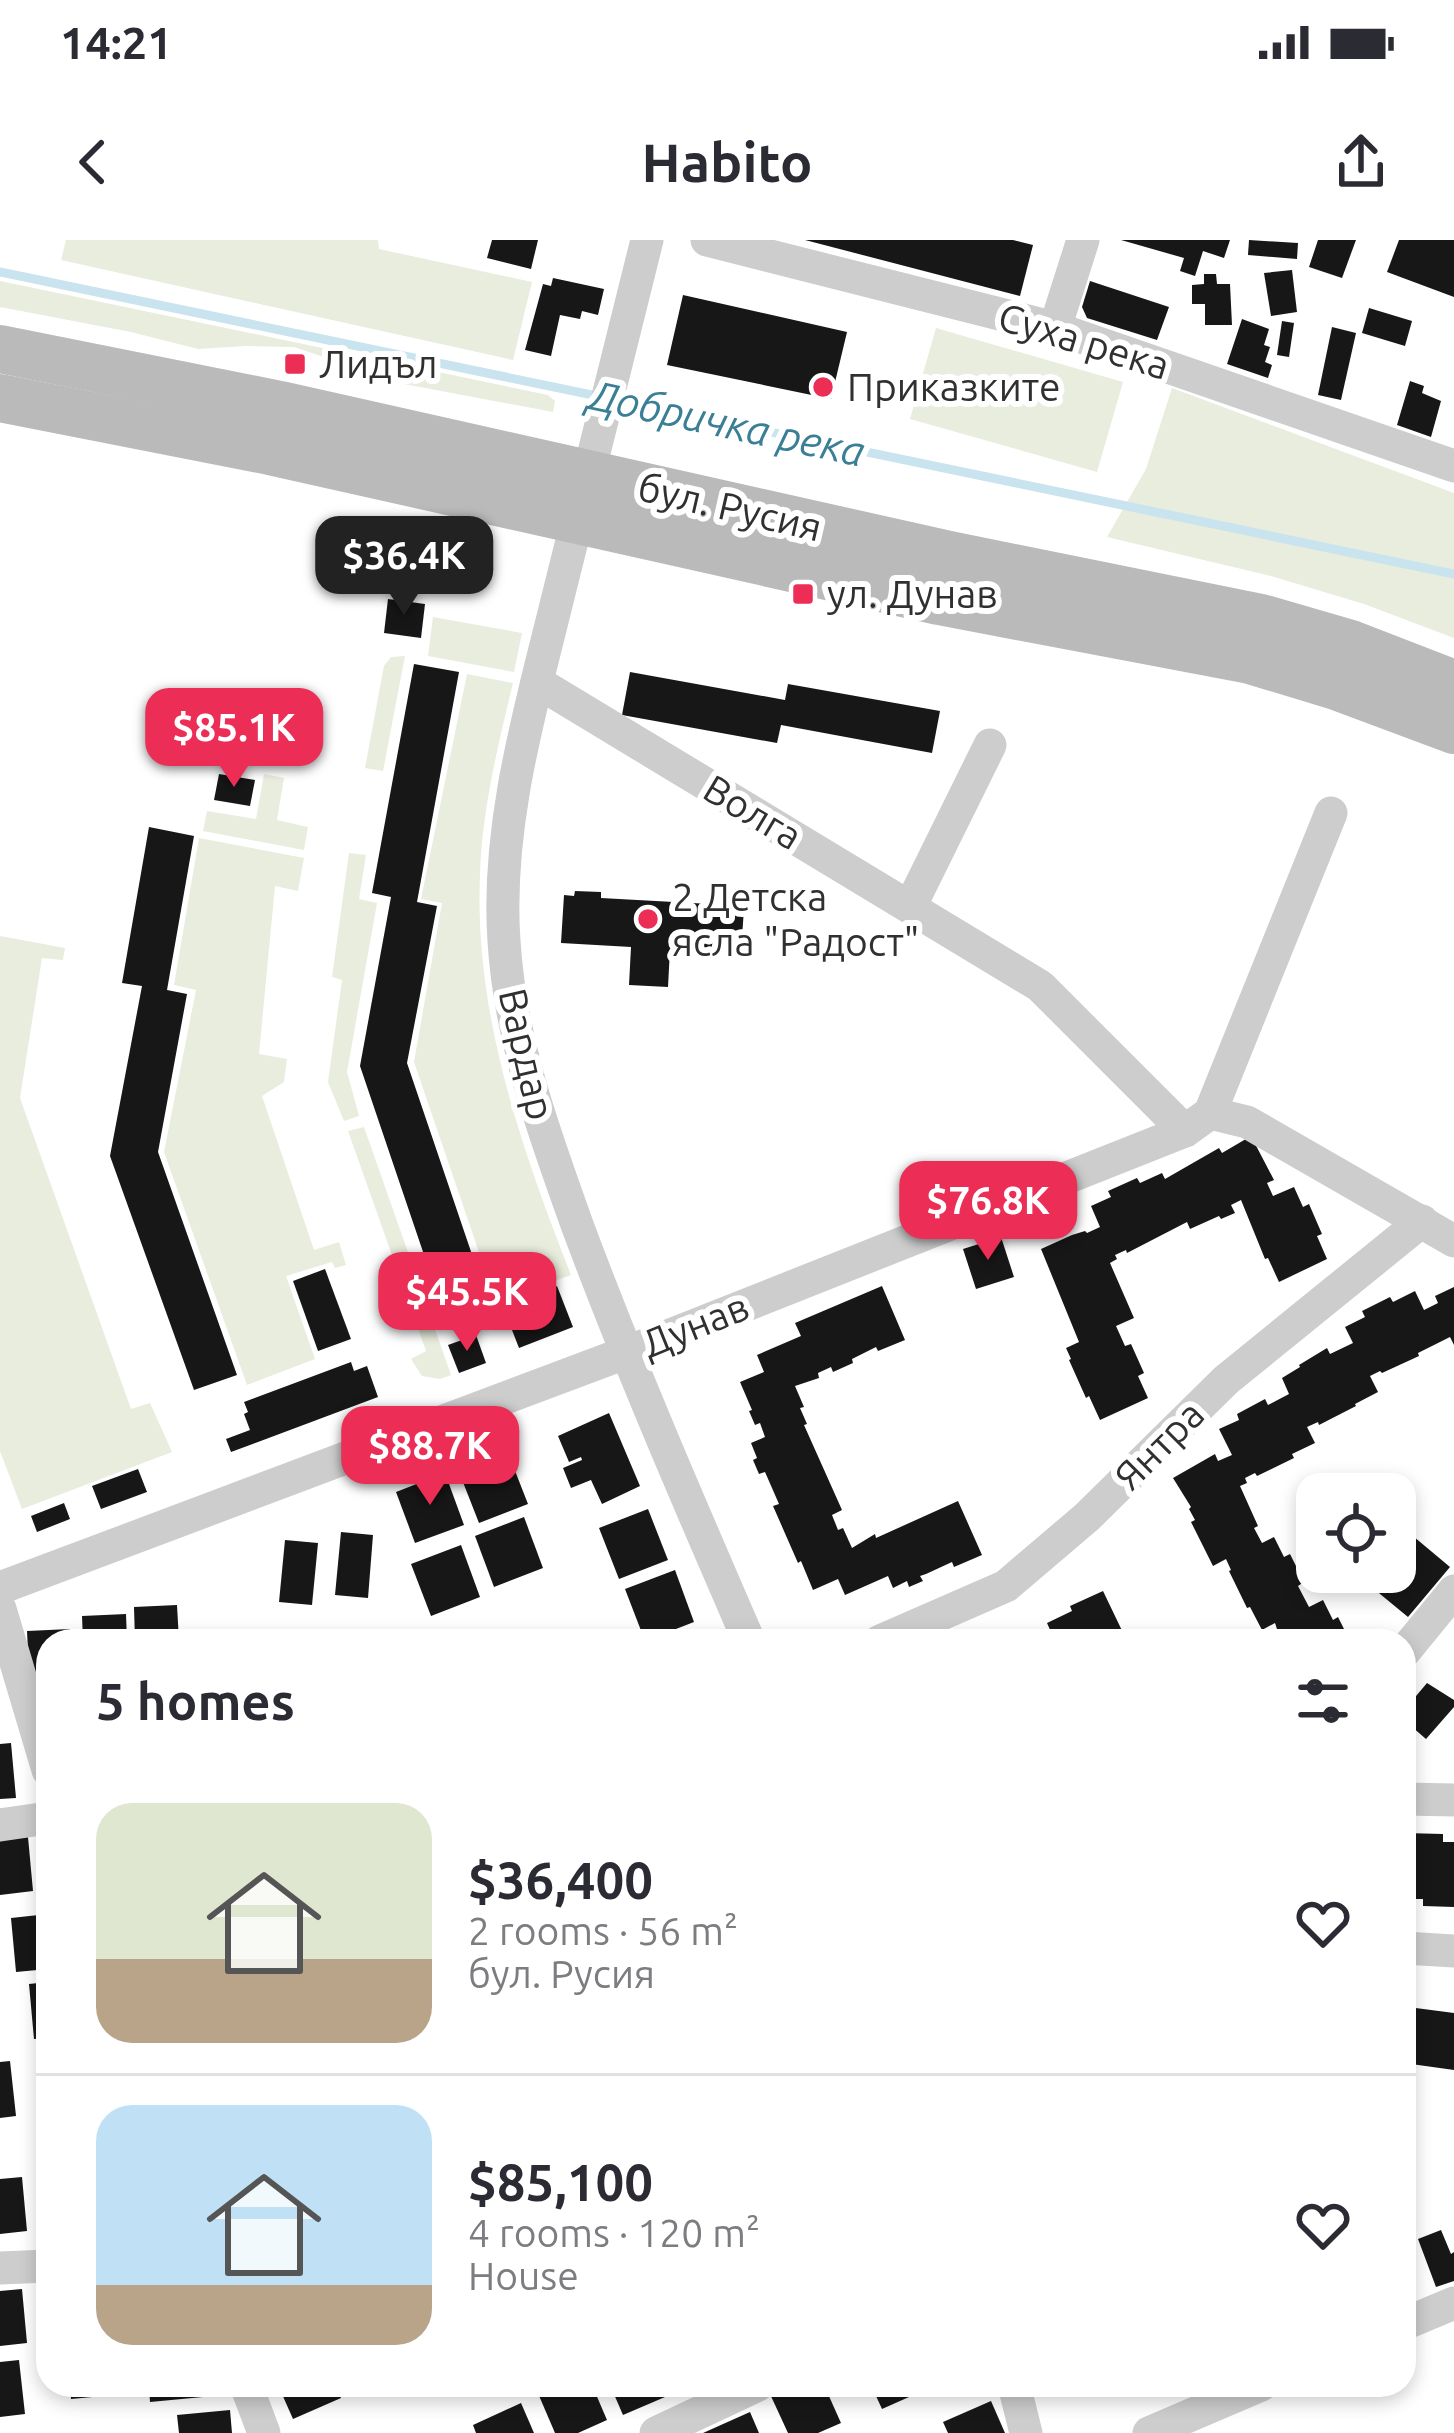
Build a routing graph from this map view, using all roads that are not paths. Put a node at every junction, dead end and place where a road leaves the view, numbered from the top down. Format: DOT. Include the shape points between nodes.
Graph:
graph roads {
  1 [pos="647,240"];
  2 [pos="707,240"];
  3 [pos="1084,240"];
  4 [pos="1055,328"];
  5 [pos="0,349"];
  6 [pos="0,398"];
  7 [pos="1454,466"];
  8 [pos="588,479"];
  9 [pos="537,682"];
  10 [pos="1454,684"];
  11 [pos="1454,730"];
  12 [pos="990,745"];
  13 [pos="1331,813"];
  14 [pos="910,907"];
  15 [pos="1198,1121"];
  16 [pos="1422,1221"];
  17 [pos="1454,1240"];
  18 [pos="625,1353"];
  19 [pos="0,1588"];
  20 [pos="1454,1592"];
  21 [pos="0,1609"];
  22 [pos="744,1629"];
  23 [pos="907,1629"];
  24 [pos="1416,1638"];
  25 [pos="36,1730"];
  26 [pos="1416,1799"];
  27 [pos="1454,1800"];
  28 [pos="36,1820"];
  29 [pos="0,1825"];
  30 [pos="1416,1949"];
  31 [pos="1454,1952"];
  32 [pos="36,2266"];
  33 [pos="0,2268"];
  34 [pos="1454,2303"];
  35 [pos="1416,2319"];
  36 [pos="251,2397"];
  37 [pos="732,2397"];
  38 [pos="1017,2397"];
  39 [pos="1234,2397"];
  40 [pos="264,2433"];
  41 [pos="656,2433"];
  42 [pos="1026,2433"];
  43 [pos="1149,2433"];
  1 -- 8 [label="street, Вардар"];
  2 -- 4 [label="street, Суха река"];
  3 -- 4 [label="street"];
  4 -- 7 [label="street, Суха река"];
  5 -- 8 [label="main road, бул. Русия"];
  6 -- 8 [label="main road, бул. Русия" via="270,452"];
  8 -- 9 [label="street, Вардар"];
  8 -- 10 [label="main road, бул. Русия" via="1261,618"];
  8 -- 11 [label="main road, бул. Русия" via="939,602 1250,659"];
  9 -- 14 [label="street, Волга"];
  9 -- 18 [label="street, Вардар" via="503,873 503,942 537,1110"];
  12 -- 14 [label="street"];
  13 -- 15 [label="street"];
  14 -- 15 [label="street, Волга" via="1040,986"];
  15 -- 16 [label="street, Волга" via="1247,1122"];
  15 -- 18 [label="street, Дунав"];
  16 -- 17 [label="street, Волга"];
  16 -- 23 [label="street, Янтра" via="1226,1380 1006,1586"];
  18 -- 19 [label="street, Дунав"];
  18 -- 22 [label="street, Вардар"];
  20 -- 24 [label="street"];
  21 -- 25 [label="street"];
  26 -- 27 [label="street"];
  28 -- 29 [label="street"];
  30 -- 31 [label="street"];
  32 -- 33 [label="street"];
  34 -- 35 [label="street"];
  36 -- 40 [label="street"];
  37 -- 41 [label="street"];
  38 -- 42 [label="street"];
  39 -- 43 [label="street"];
}
